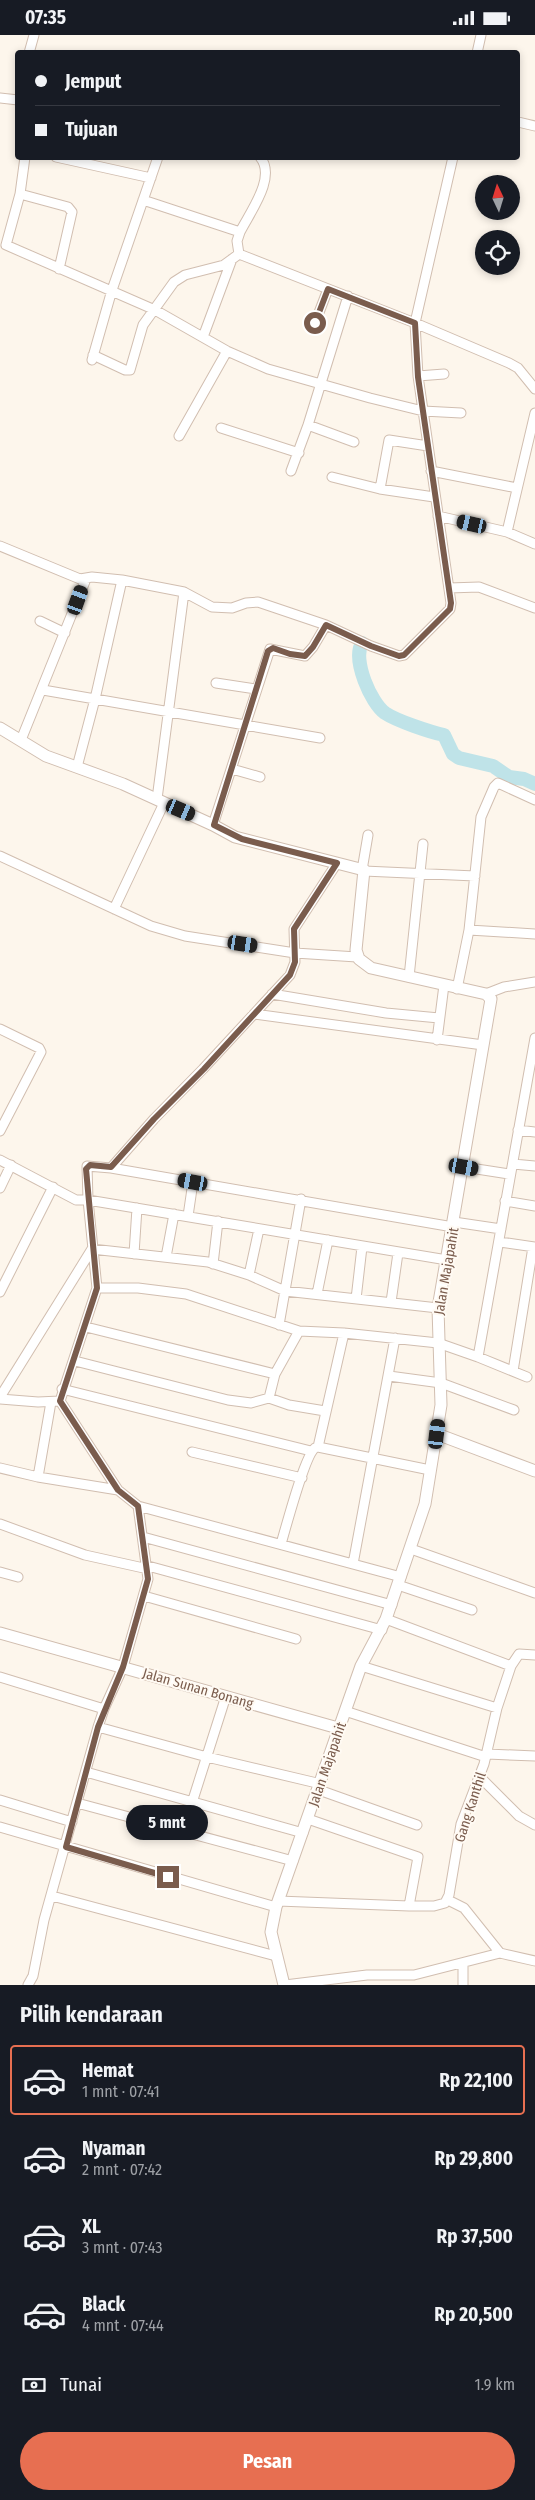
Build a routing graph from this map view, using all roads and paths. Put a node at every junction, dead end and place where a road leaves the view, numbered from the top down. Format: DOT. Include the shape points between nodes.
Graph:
graph roads {
  1 [pos="34,35"];
  2 [pos="481,35"];
  3 [pos="30,50"];
  4 [pos="478,50"];
  5 [pos="0,98"];
  6 [pos="15,99"];
  7 [pos="520,123"];
  8 [pos="535,127"];
  9 [pos="25,160"];
  10 [pos="70,160"];
  11 [pos="157,160"];
  12 [pos="262,160"];
  13 [pos="452,160"];
  14 [pos="151,178"];
  15 [pos="20,194"];
  16 [pos="143,200"];
  17 [pos="240,231"];
  18 [pos="3,244"];
  19 [pos="236,257"];
  20 [pos="59,269"];
  21 [pos="328,289"];
  22 [pos="112,290"];
  23 [pos="348,296"];
  24 [pos="155,310"];
  25 [pos="315,323"];
  26 [pos="415,323"];
  27 [pos="203,337"];
  28 [pos="227,351"];
  29 [pos="444,374"];
  30 [pos="418,377"];
  31 [pos="321,383"];
  32 [pos="535,389"];
  33 [pos="423,411"];
  34 [pos="461,413"];
  35 [pos="535,413"];
  36 [pos="308,425"];
  37 [pos="221,428"];
  38 [pos="179,436"];
  39 [pos="354,442"];
  40 [pos="428,446"];
  41 [pos="299,453"];
  42 [pos="291,471"];
  43 [pos="431,471"];
  44 [pos="332,477"];
  45 [pos="517,488"];
  46 [pos="380,489"];
  47 [pos="434,497"];
  48 [pos="438,516"];
  49 [pos="507,532"];
  50 [pos="535,544"];
  51 [pos="0,546"];
  52 [pos="86,579"];
  53 [pos="122,580"];
  54 [pos="449,588"];
  55 [pos="184,592"];
  56 [pos="535,608"];
  57 [pos="40,621"];
  58 [pos="326,625"];
  59 [pos="65,633"];
  60 [pos="216,683"];
  61 [pos="43,689"];
  62 [pos="256,689"];
  63 [pos="95,699"];
  64 [pos="168,713"];
  65 [pos="244,725"];
  66 [pos="0,728"];
  67 [pos="320,739"];
  68 [pos="21,740"];
  69 [pos="76,767"];
  70 [pos="232,769"];
  71 [pos="260,777"];
  72 [pos="535,800"];
  73 [pos="160,801"];
  74 [pos="214,825"];
  75 [pos="368,835"];
  76 [pos="423,844"];
  77 [pos="0,856"];
  78 [pos="337,863"];
  79 [pos="363,870"];
  80 [pos="420,873"];
  81 [pos="475,876"];
  82 [pos="114,909"];
  83 [pos="468,929"];
  84 [pos="535,934"];
  85 [pos="295,953"];
  86 [pos="357,957"];
  87 [pos="409,977"];
  88 [pos="534,984"];
  89 [pos="444,985"];
  90 [pos="457,989"];
  91 [pos="272,994"];
  92 [pos="486,994"];
  93 [pos="254,1014"];
  94 [pos="439,1018"];
  95 [pos="0,1029"];
  96 [pos="535,1038"];
  97 [pos="436,1040"];
  98 [pos="483,1045"];
  99 [pos="529,1063"];
  100 [pos="535,1071"];
  101 [pos="518,1130"];
  102 [pos="0,1131"];
  103 [pos="535,1132"];
  104 [pos="0,1159"];
  105 [pos="513,1164"];
  106 [pos="11,1165"];
  107 [pos="535,1166"];
  108 [pos="111,1167"];
  109 [pos="464,1167"];
  110 [pos="509,1175"];
  111 [pos="193,1182"];
  112 [pos="53,1187"];
  113 [pos="0,1188"];
  114 [pos="301,1199"];
  115 [pos="88,1200"];
  116 [pos="505,1201"];
  117 [pos="535,1206"];
  118 [pos="137,1209"];
  119 [pos="174,1214"];
  120 [pos="188,1217"];
  121 [pos="218,1221"];
  122 [pos="454,1224"];
  123 [pos="259,1229"];
  124 [pos="501,1229"];
  125 [pos="295,1235"];
  126 [pos="328,1240"];
  127 [pos="500,1242"];
  128 [pos="362,1247"];
  129 [pos="534,1247"];
  130 [pos="92,1249"];
  131 [pos="398,1253"];
  132 [pos="134,1254"];
  133 [pos="166,1257"];
  134 [pos="447,1260"];
  135 [pos="213,1264"];
  136 [pos="249,1275"];
  137 [pos="97,1288"];
  138 [pos="285,1291"];
  139 [pos="0,1292"];
  140 [pos="317,1294"];
  141 [pos="356,1299"];
  142 [pos="391,1302"];
  143 [pos="438,1308"];
  144 [pos="279,1325"];
  145 [pos="86,1327"];
  146 [pos="299,1331"];
  147 [pos="344,1333"];
  148 [pos="395,1338"];
  149 [pos="438,1343"];
  150 [pos="478,1357"];
  151 [pos="74,1361"];
  152 [pos="513,1371"];
  153 [pos="275,1374"];
  154 [pos="389,1376"];
  155 [pos="527,1377"];
  156 [pos="441,1383"];
  157 [pos="62,1389"];
  158 [pos="0,1398"];
  159 [pos="269,1398"];
  160 [pos="55,1402"];
  161 [pos="514,1410"];
  162 [pos="325,1411"];
  163 [pos="437,1434"];
  164 [pos="314,1449"];
  165 [pos="192,1452"];
  166 [pos="374,1458"];
  167 [pos="0,1467"];
  168 [pos="534,1468"];
  169 [pos="430,1470"];
  170 [pos="38,1477"];
  171 [pos="302,1478"];
  172 [pos="118,1490"];
  173 [pos="138,1506"];
  174 [pos="0,1525"];
  175 [pos="143,1537"];
  176 [pos="280,1544"];
  177 [pos="411,1549"];
  178 [pos="353,1564"];
  179 [pos="148,1567"];
  180 [pos="0,1572"];
  181 [pos="18,1577"];
  182 [pos="400,1581"];
  183 [pos="535,1593"];
  184 [pos="144,1596"];
  185 [pos="392,1605"];
  186 [pos="472,1611"];
  187 [pos="384,1625"];
  188 [pos="0,1633"];
  189 [pos="296,1639"];
  190 [pos="535,1655"];
  191 [pos="361,1666"];
  192 [pos="510,1666"];
  193 [pos="123,1667"];
  194 [pos="0,1677"];
  195 [pos="226,1696"];
  196 [pos="497,1708"];
  197 [pos="104,1709"];
  198 [pos="345,1711"];
  199 [pos="98,1727"];
  200 [pos="338,1728"];
  201 [pos="486,1755"];
  202 [pos="535,1756"];
  203 [pos="207,1757"];
  204 [pos="86,1772"];
  205 [pos="480,1777"];
  206 [pos="320,1787"];
  207 [pos="0,1800"];
  208 [pos="192,1800"];
  209 [pos="77,1803"];
  210 [pos="308,1819"];
  211 [pos="72,1822"];
  212 [pos="417,1825"];
  213 [pos="535,1825"];
  214 [pos="0,1827"];
  215 [pos="184,1831"];
  216 [pos="303,1833"];
  217 [pos="66,1847"];
  218 [pos="293,1861"];
  219 [pos="52,1896"];
  220 [pos="448,1900"];
  221 [pos="277,1904"];
  222 [pos="409,1906"];
  223 [pos="500,1953"];
  224 [pos="276,1956"];
  225 [pos="535,1961"];
  226 [pos="463,1963"];
  227 [pos="28,1985"];
  228 [pos="284,1985"];
  229 [pos="463,1985"];
  1 -- 3 [label="street"];
  2 -- 4 [label="street"];
  5 -- 6 [label="street"];
  7 -- 8 [label="street"];
  9 -- 15 [label="street"];
  10 -- 14 [label="street"];
  11 -- 14 [label="street"];
  12 -- 17 [label="street" via="266,168 265,180"];
  13 -- 26 [label="street"];
  14 -- 16 [label="street"];
  15 -- 18 [label="street"];
  15 -- 20 [label="street" via="68,207 72,212"];
  16 -- 17 [label="street"];
  16 -- 22 [label="street"];
  17 -- 19 [label="street"];
  18 -- 20 [label="street"];
  19 -- 21 [label="street"];
  19 -- 24 [label="street" via="224,265 179,278"];
  19 -- 27 [label="street"];
  20 -- 22 [label="street"];
  21 -- 23 [label="street"];
  21 -- 25 [label="street"];
  22 -- 24 [label="street"];
  22 -- 24 [label="street" via="93,357 130,370 140,332"];
  23 -- 26 [label="street"];
  23 -- 31 [label="street"];
  24 -- 27 [label="street"];
  26 -- 30 [label="street"];
  26 -- 32 [label="street" via="518,368"];
  27 -- 28 [label="street"];
  28 -- 31 [label="street" via="268,369"];
  28 -- 38 [label="street"];
  29 -- 30 [label="street"];
  30 -- 33 [label="street"];
  31 -- 33 [label="street"];
  31 -- 36 [label="street"];
  33 -- 34 [label="street"];
  33 -- 40 [label="street"];
  35 -- 45 [label="street"];
  36 -- 39 [label="street"];
  36 -- 41 [label="street"];
  37 -- 41 [label="street"];
  40 -- 43 [label="street"];
  40 -- 46 [label="street" via="389,440"];
  41 -- 42 [label="street"];
  43 -- 45 [label="street"];
  43 -- 47 [label="street"];
  44 -- 46 [label="street"];
  45 -- 49 [label="street"];
  46 -- 47 [label="street"];
  47 -- 48 [label="street"];
  48 -- 49 [label="street"];
  48 -- 54 [label="street"];
  49 -- 50 [label="street"];
  51 -- 52 [label="street"];
  52 -- 53 [label="street"];
  52 -- 59 [label="street"];
  53 -- 55 [label="street"];
  53 -- 63 [label="street"];
  54 -- 56 [label="street" via="479,587"];
  54 -- 58 [label="street" via="450,609 409,652 399,656"];
  55 -- 58 [label="street" via="212,607 232,608 258,603"];
  55 -- 64 [label="street"];
  57 -- 59 [label="street"];
  58 -- 62 [label="street" via="305,656 270,649"];
  59 -- 61 [label="street"];
  60 -- 62 [label="street"];
  61 -- 63 [label="street"];
  61 -- 68 [label="street"];
  62 -- 65 [label="street"];
  63 -- 64 [label="street"];
  63 -- 69 [label="street"];
  64 -- 65 [label="street"];
  64 -- 73 [label="street"];
  65 -- 67 [label="street"];
  65 -- 70 [label="street"];
  66 -- 68 [label="street"];
  68 -- 69 [label="street" via="46,756"];
  69 -- 73 [label="street"];
  70 -- 71 [label="street"];
  70 -- 74 [label="street"];
  72 -- 81 [label="street" via="496,784 481,817"];
  73 -- 74 [label="street"];
  73 -- 82 [label="street"];
  74 -- 78 [label="street" via="242,839"];
  75 -- 79 [label="street"];
  76 -- 80 [label="street"];
  77 -- 82 [label="street"];
  78 -- 79 [label="street"];
  78 -- 85 [label="street" via="294,929"];
  79 -- 80 [label="street"];
  79 -- 86 [label="street"];
  80 -- 81 [label="street"];
  80 -- 87 [label="street"];
  81 -- 83 [label="street"];
  82 -- 85 [label="street" via="151,926 185,936"];
  83 -- 84 [label="street"];
  83 -- 90 [label="street"];
  85 -- 86 [label="street"];
  85 -- 91 [label="street" via="290,975"];
  86 -- 87 [label="street" via="371,968"];
  87 -- 89 [label="street"];
  88 -- 92 [label="street" via="504,987"];
  89 -- 90 [label="street"];
  89 -- 94 [label="street"];
  90 -- 92 [label="street"];
  91 -- 93 [label="street"];
  91 -- 94 [label="street" via="386,1013"];
  92 -- 98 [label="street, Jalan Majapahit" via="491,999"];
  93 -- 97 [label="street"];
  93 -- 108 [label="street"];
  94 -- 97 [label="street"];
  95 -- 102 [label="street" via="39,1048 41,1052"];
  96 -- 99 [label="street"];
  97 -- 98 [label="street"];
  98 -- 109 [label="street, Jalan Majapahit"];
  99 -- 100 [label="street"];
  99 -- 101 [label="street"];
  101 -- 103 [label="street"];
  101 -- 105 [label="street"];
  104 -- 106 [label="street"];
  105 -- 107 [label="street"];
  105 -- 110 [label="street"];
  106 -- 112 [label="street"];
  106 -- 113 [label="street"];
  108 -- 111 [label="street"];
  108 -- 115 [label="street" via="87,1166"];
  109 -- 110 [label="street"];
  109 -- 122 [label="street, Jalan Majapahit"];
  110 -- 116 [label="street"];
  111 -- 114 [label="street"];
  111 -- 120 [label="street"];
  112 -- 115 [label="street" via="76,1201"];
  112 -- 139 [label="street"];
  114 -- 122 [label="street"];
  114 -- 125 [label="street"];
  115 -- 118 [label="street"];
  115 -- 130 [label="street"];
  116 -- 117 [label="street"];
  116 -- 124 [label="street"];
  118 -- 119 [label="street"];
  118 -- 132 [label="street"];
  119 -- 120 [label="street"];
  119 -- 133 [label="street"];
  120 -- 121 [label="street"];
  121 -- 123 [label="street"];
  121 -- 135 [label="street"];
  122 -- 124 [label="street"];
  122 -- 134 [label="street, Jalan Majapahit"];
  123 -- 125 [label="street"];
  123 -- 136 [label="street"];
  124 -- 127 [label="street"];
  125 -- 126 [label="street"];
  125 -- 138 [label="street"];
  126 -- 128 [label="street"];
  126 -- 140 [label="street"];
  127 -- 129 [label="street"];
  127 -- 150 [label="street"];
  128 -- 131 [label="street"];
  128 -- 141 [label="street"];
  129 -- 152 [label="street"];
  130 -- 132 [label="street"];
  130 -- 137 [label="street"];
  130 -- 158 [label="street"];
  131 -- 134 [label="street"];
  131 -- 142 [label="street"];
  132 -- 133 [label="street"];
  133 -- 135 [label="street"];
  134 -- 143 [label="street, Jalan Majapahit"];
  135 -- 136 [label="street"];
  136 -- 138 [label="street"];
  137 -- 144 [label="street" via="138,1288 186,1294"];
  137 -- 145 [label="street"];
  138 -- 140 [label="street"];
  138 -- 144 [label="street"];
  140 -- 141 [label="street"];
  141 -- 142 [label="street"];
  142 -- 143 [label="street"];
  143 -- 149 [label="street, Jalan Majapahit"];
  144 -- 146 [label="street"];
  145 -- 151 [label="street"];
  145 -- 153 [label="street"];
  146 -- 147 [label="street"];
  146 -- 153 [label="street"];
  147 -- 148 [label="street"];
  147 -- 162 [label="street"];
  148 -- 149 [label="street"];
  148 -- 154 [label="street"];
  149 -- 150 [label="street"];
  149 -- 156 [label="street, Jalan Majapahit"];
  150 -- 152 [label="street"];
  151 -- 157 [label="street"];
  151 -- 159 [label="street" via="248,1403"];
  152 -- 155 [label="street"];
  153 -- 159 [label="street"];
  154 -- 156 [label="street"];
  154 -- 166 [label="street"];
  156 -- 161 [label="street"];
  156 -- 163 [label="street, Jalan Majapahit"];
  157 -- 160 [label="street"];
  157 -- 164 [label="street"];
  158 -- 160 [label="street"];
  159 -- 162 [label="street"];
  160 -- 170 [label="street"];
  160 -- 172 [label="street"];
  162 -- 164 [label="street"];
  163 -- 168 [label="street"];
  163 -- 169 [label="street, Jalan Majapahit"];
  164 -- 166 [label="street"];
  164 -- 171 [label="street"];
  165 -- 171 [label="street"];
  166 -- 169 [label="street"];
  166 -- 178 [label="street"];
  167 -- 170 [label="street"];
  169 -- 177 [label="street, Jalan Majapahit" via="425,1504"];
  170 -- 172 [label="street"];
  171 -- 176 [label="street"];
  172 -- 173 [label="street"];
  173 -- 175 [label="street"];
  173 -- 176 [label="street"];
  174 -- 179 [label="street" via="69,1550"];
  175 -- 179 [label="street"];
  175 -- 185 [label="street"];
  176 -- 178 [label="street"];
  177 -- 182 [label="street, Jalan Majapahit"];
  177 -- 183 [label="street"];
  178 -- 182 [label="street"];
  179 -- 184 [label="street"];
  179 -- 187 [label="street"];
  180 -- 181 [label="street"];
  182 -- 185 [label="street, Jalan Majapahit"];
  182 -- 186 [label="street"];
  184 -- 189 [label="street"];
  184 -- 193 [label="street"];
  185 -- 187 [label="street, Jalan Majapahit"];
  187 -- 191 [label="street, Jalan Majapahit"];
  187 -- 192 [label="street"];
  188 -- 193 [label="street, Jalan Sunan Bonang"];
  190 -- 192 [label="street" via="519,1654"];
  191 -- 196 [label="street"];
  191 -- 198 [label="street, Jalan Majapahit"];
  192 -- 196 [label="street, Gang Kanthil"];
  193 -- 195 [label="street, Jalan Sunan Bonang"];
  193 -- 197 [label="street"];
  194 -- 197 [label="street"];
  195 -- 200 [label="street, Jalan Sunan Bonang"];
  195 -- 203 [label="street"];
  196 -- 201 [label="street, Gang Kanthil"];
  197 -- 199 [label="street"];
  198 -- 200 [label="street, Jalan Majapahit"];
  198 -- 201 [label="street"];
  199 -- 203 [label="street"];
  199 -- 204 [label="street"];
  200 -- 206 [label="street, Jalan Majapahit"];
  201 -- 202 [label="street"];
  201 -- 205 [label="street, Gang Kanthil"];
  203 -- 206 [label="street"];
  203 -- 208 [label="street"];
  204 -- 208 [label="street"];
  204 -- 209 [label="street"];
  205 -- 213 [label="street" via="519,1816"];
  205 -- 220 [label="street, Gang Kanthil" via="461,1824"];
  206 -- 210 [label="street, Jalan Majapahit"];
  206 -- 212 [label="street"];
  207 -- 211 [label="street"];
  208 -- 215 [label="street"];
  208 -- 216 [label="street"];
  209 -- 211 [label="street"];
  209 -- 215 [label="street"];
  210 -- 216 [label="street, Jalan Majapahit"];
  210 -- 222 [label="street" via="418,1857"];
  211 -- 217 [label="street"];
  214 -- 217 [label="street"];
  215 -- 218 [label="street"];
  216 -- 218 [label="street, Jalan Majapahit"];
  217 -- 219 [label="street"];
  217 -- 221 [label="street"];
  218 -- 221 [label="street, Jalan Majapahit"];
  219 -- 224 [label="street"];
  219 -- 227 [label="street"];
  220 -- 222 [label="street" via="441,1905"];
  220 -- 223 [label="street" via="464,1908"];
  221 -- 222 [label="street"];
  221 -- 224 [label="street, Jalan Majapahit" via="271,1931"];
  223 -- 225 [label="street"];
  223 -- 226 [label="street"];
  224 -- 228 [label="street, Jalan Majapahit"];
  226 -- 228 [label="street" via="414,1975 367,1975"];
  226 -- 229 [label="street"];
}
